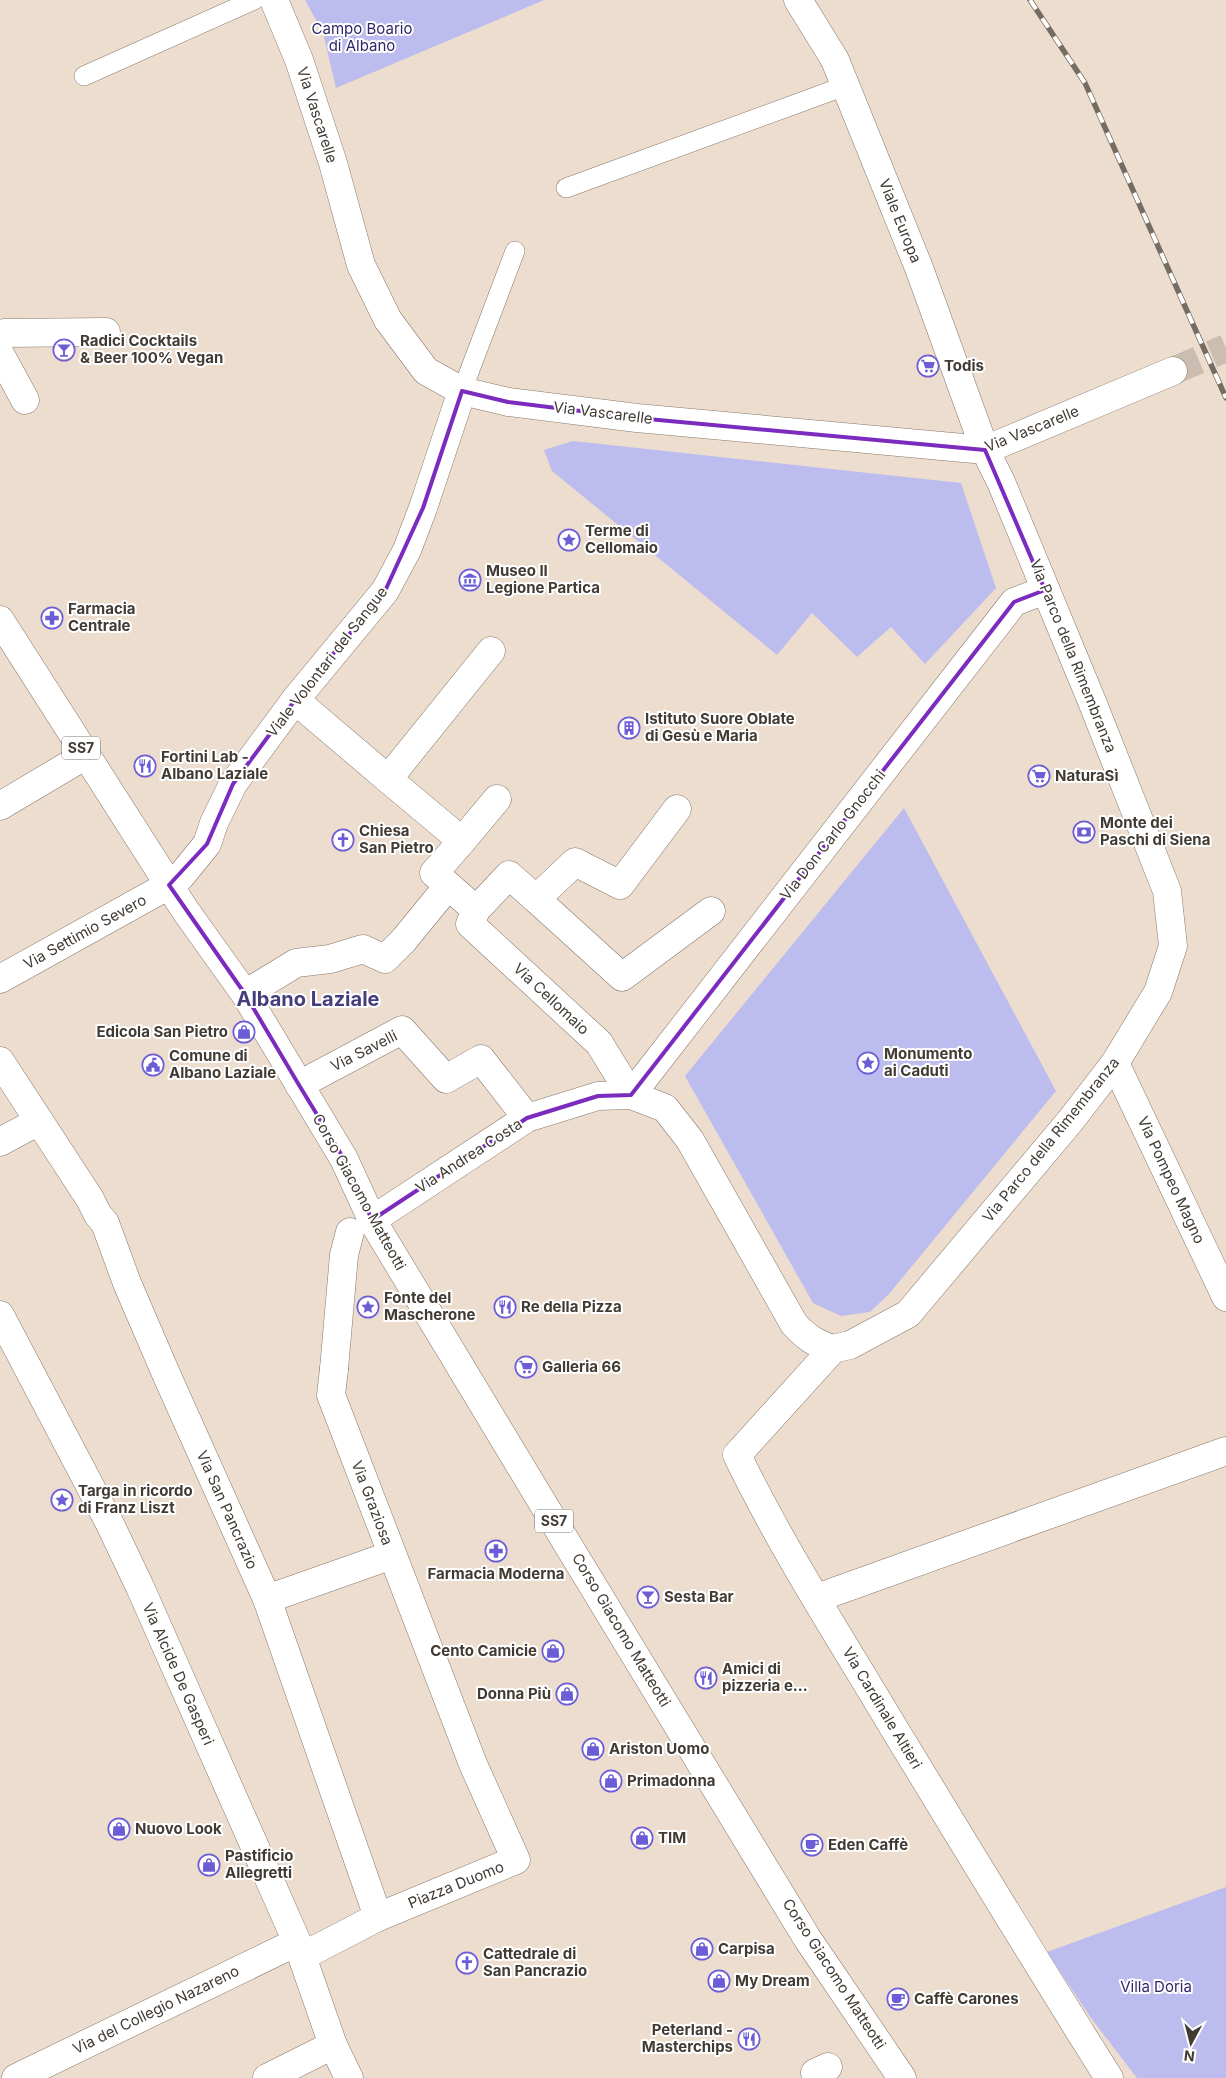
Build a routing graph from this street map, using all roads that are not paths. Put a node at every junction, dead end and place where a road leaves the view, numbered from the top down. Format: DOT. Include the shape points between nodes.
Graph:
graph roads {
  1 [pos="254,0"];
  2 [pos="274,0"];
  3 [pos="798,0"];
  4 [pos="84,76"];
  5 [pos="845,86"];
  6 [pos="566,188"];
  7 [pos="515,251"];
  8 [pos="106,332"];
  9 [pos="1,337"];
  10 [pos="1173,371"];
  11 [pos="462,391"];
  12 [pos="25,400"];
  13 [pos="985,450"];
  14 [pos="1045,590"];
  15 [pos="2,627"];
  16 [pos="491,651"];
  17 [pos="295,700"];
  18 [pos="86,755"];
  19 [pos="388,779"];
  20 [pos="497,800"];
  21 [pos="0,806"];
  22 [pos="677,809"];
  23 [pos="462,841"];
  24 [pos="164,877"];
  25 [pos="448,886"];
  26 [pos="536,899"];
  27 [pos="476,910"];
  28 [pos="711,911"];
  29 [pos="0,980"];
  30 [pos="244,994"];
  31 [pos="0,1061"];
  32 [pos="1115,1063"];
  33 [pos="299,1084"];
  34 [pos="631,1095"];
  35 [pos="528,1118"];
  36 [pos="39,1121"];
  37 [pos="0,1142"];
  38 [pos="361,1226"];
  39 [pos="1226,1297"];
  40 [pos="0,1314"];
  41 [pos="833,1349"];
  42 [pos="1226,1451"];
  43 [pos="392,1555"];
  44 [pos="817,1598"];
  45 [pos="266,1599"];
  46 [pos="473,1764"];
  47 [pos="378,1917"];
  48 [pos="300,1949"];
  49 [pos="333,2045"];
  50 [pos="16,2078"];
  51 [pos="267,2078"];
  52 [pos="349,2078"];
  53 [pos="902,2078"];
  54 [pos="1109,2078"];
  1 -- 4 [label="lane"];
  2 -- 11 [label="street, Via Vascarelle" via="299,60 333,163 361,264 388,320 426,371"];
  3 -- 5 [label="street, Viale Europa" via="834,60"];
  5 -- 6 [label="lane"];
  5 -- 13 [label="street, Viale Europa" via="919,268"];
  7 -- 11 [label="lane"];
  8 -- 9 [label="street"];
  9 -- 12 [label="street"];
  10 -- 13 [label="street, Via Vascarelle"];
  11 -- 13 [label="street, Via Vascarelle" via="508,402 637,418"];
  11 -- 17 [label="street, Viale Volontari del Sangue" via="407,550 385,591"];
  13 -- 14 [label="street, Via Parco della Rimembranza"];
  14 -- 32 [label="street, Via Parco della Rimembranza" via="1092,699 1167,891 1173,946 1158,992"];
  14 -- 34 [label="street, Via Don Carlo Gnocchi" via="1014,602"];
  15 -- 18 [label="street, SS7"];
  16 -- 19 [label="street"];
  17 -- 19 [label="street"];
  17 -- 24 [label="street, Viale Volontari del Sangue" via="234,784 207,844 181,876"];
  18 -- 21 [label="street"];
  18 -- 24 [label="street, SS7"];
  19 -- 23 [label="street"];
  20 -- 23 [label="street"];
  22 -- 26 [label="street" via="620,885 575,862"];
  23 -- 25 [label="street" via="434,873"];
  24 -- 29 [label="street, Via Settimio Severo"];
  24 -- 30 [label="street, SS7"];
  25 -- 27 [label="street"];
  25 -- 30 [label="street" via="385,960 363,949 296,963"];
  26 -- 27 [label="street" via="509,875"];
  26 -- 28 [label="street" via="622,977"];
  27 -- 34 [label="street, Via Cellomaio" via="470,924 599,1043"];
  30 -- 33 [label="street, Corso Giacomo Matteotti / SS7"];
  31 -- 36 [label="street"];
  32 -- 39 [label="street, Via Pompeo Magno"];
  32 -- 41 [label="street, Via Parco della Rimembranza" via="908,1314 850,1345"];
  33 -- 35 [label="street, Via Savelli" via="402,1030 446,1079 481,1059"];
  33 -- 38 [label="street, Corso Giacomo Matteotti / SS7" via="344,1159"];
  34 -- 35 [label="street, Via Andrea Costa" via="598,1096"];
  34 -- 41 [label="street" via="664,1108 690,1140 794,1324 808,1339"];
  35 -- 38 [label="street, Via Andrea Costa"];
  36 -- 37 [label="street"];
  36 -- 45 [label="street, Via San Pancrazio" via="105,1223 167,1376"];
  38 -- 43 [label="street, Via Graziosa" via="344,1256 331,1395"];
  38 -- 53 [label="street, Corso Giacomo Matteotti / SS7" via="808,1938"];
  40 -- 48 [label="street, Via Alcide De Gasperi" via="140,1587"];
  41 -- 44 [label="street, Via Cardinale Altieri" via="737,1454 750,1483"];
  42 -- 44 [label="street"];
  43 -- 45 [label="street"];
  43 -- 46 [label="street, Via Graziosa"];
  44 -- 54 [label="street, Via Cardinale Altieri" via="1036,1963"];
  45 -- 47 [label="street, Via San Pancrazio"];
  46 -- 47 [label="street, Piazza Duomo" via="516,1860"];
  47 -- 48 [label="street, Piazza Duomo"];
  48 -- 49 [label="street, Via Alcide De Gasperi"];
  48 -- 50 [label="street, Via del Collegio Nazareno"];
  49 -- 51 [label="street"];
  49 -- 52 [label="street, Via Alcide De Gasperi"];
}
